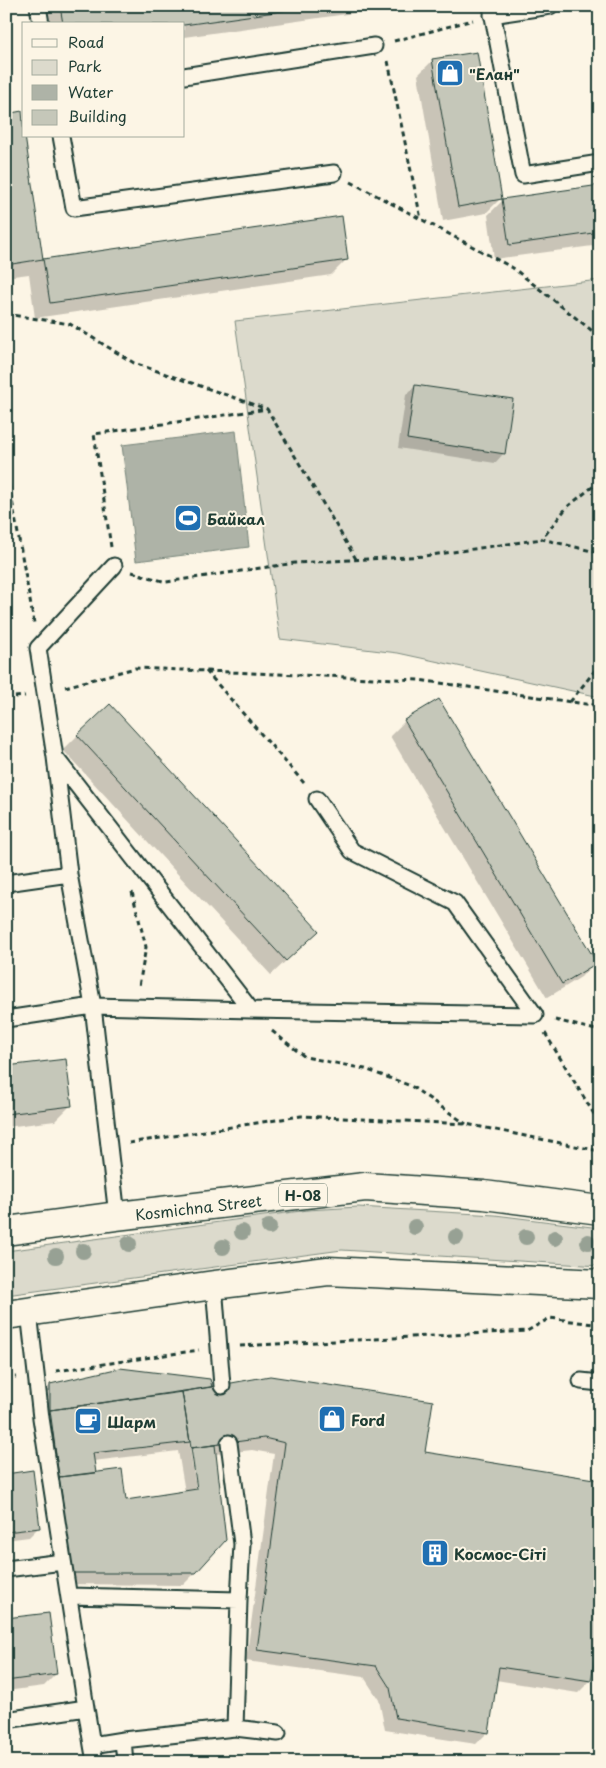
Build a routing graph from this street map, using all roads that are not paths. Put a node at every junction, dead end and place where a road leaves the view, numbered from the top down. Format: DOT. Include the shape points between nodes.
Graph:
graph roads {
  1 [pos="38,6"];
  2 [pos="550,6"];
  3 [pos="492,11"];
  4 [pos="41,22"];
  5 [pos="379,44"];
  6 [pos="185,76"];
  7 [pos="61,138"];
  8 [pos="600,163"];
  9 [pos="334,173"];
  10 [pos="114,566"];
  11 [pos="55,757"];
  12 [pos="317,799"];
  13 [pos="69,874"];
  14 [pos="6,883"];
  15 [pos="93,1006"];
  16 [pos="249,1010"];
  17 [pos="6,1019"];
  18 [pos="600,1210"];
  19 [pos="117,1216"];
  20 [pos="6,1231"];
  21 [pos="600,1284"];
  22 [pos="214,1285"];
  23 [pos="18,1313"];
  24 [pos="581,1381"];
  25 [pos="600,1383"];
  26 [pos="222,1386"];
  27 [pos="228,1443"];
  28 [pos="63,1562"];
  29 [pos="6,1569"];
  30 [pos="69,1596"];
  31 [pos="238,1600"];
  32 [pos="86,1708"];
  33 [pos="6,1720"];
  34 [pos="235,1728"];
  35 [pos="278,1733"];
  36 [pos="123,1740"];
  37 [pos="92,1745"];
  38 [pos="95,1762"];
  39 [pos="126,1762"];
  1 -- 4 [label="lane"];
  2 -- 3 [label="lane"];
  3 -- 8 [label="lane" via="522,175"];
  5 -- 6 [label="lane"];
  7 -- 9 [label="lane" via="74,208"];
  10 -- 11 [label="lane" via="38,648"];
  11 -- 13 [label="lane"];
  11 -- 16 [label="lane"];
  12 -- 16 [label="lane" via="352,851 454,903 535,1015"];
  13 -- 14 [label="lane"];
  13 -- 15 [label="lane"];
  15 -- 16 [label="lane"];
  15 -- 17 [label="lane"];
  15 -- 19 [label="lane"];
  18 -- 19 [label="main road, Kosmichna Street / Н-08" via="484,1195 365,1188"];
  19 -- 20 [label="main road, Kosmichna Street / Н-08"];
  21 -- 22 [label="main road" via="328,1271"];
  22 -- 23 [label="main road"];
  22 -- 26 [label="lane"];
  23 -- 28 [label="lane" via="36,1374"];
  24 -- 25 [label="lane"];
  27 -- 31 [label="lane" via="242,1544"];
  28 -- 29 [label="lane"];
  28 -- 30 [label="lane"];
  30 -- 31 [label="lane"];
  30 -- 32 [label="lane"];
  31 -- 34 [label="lane"];
  32 -- 33 [label="lane"];
  32 -- 37 [label="lane"];
  34 -- 35 [label="lane"];
  34 -- 36 [label="lane"];
  36 -- 37 [label="lane"];
  36 -- 39 [label="lane"];
  37 -- 38 [label="lane"];
}
